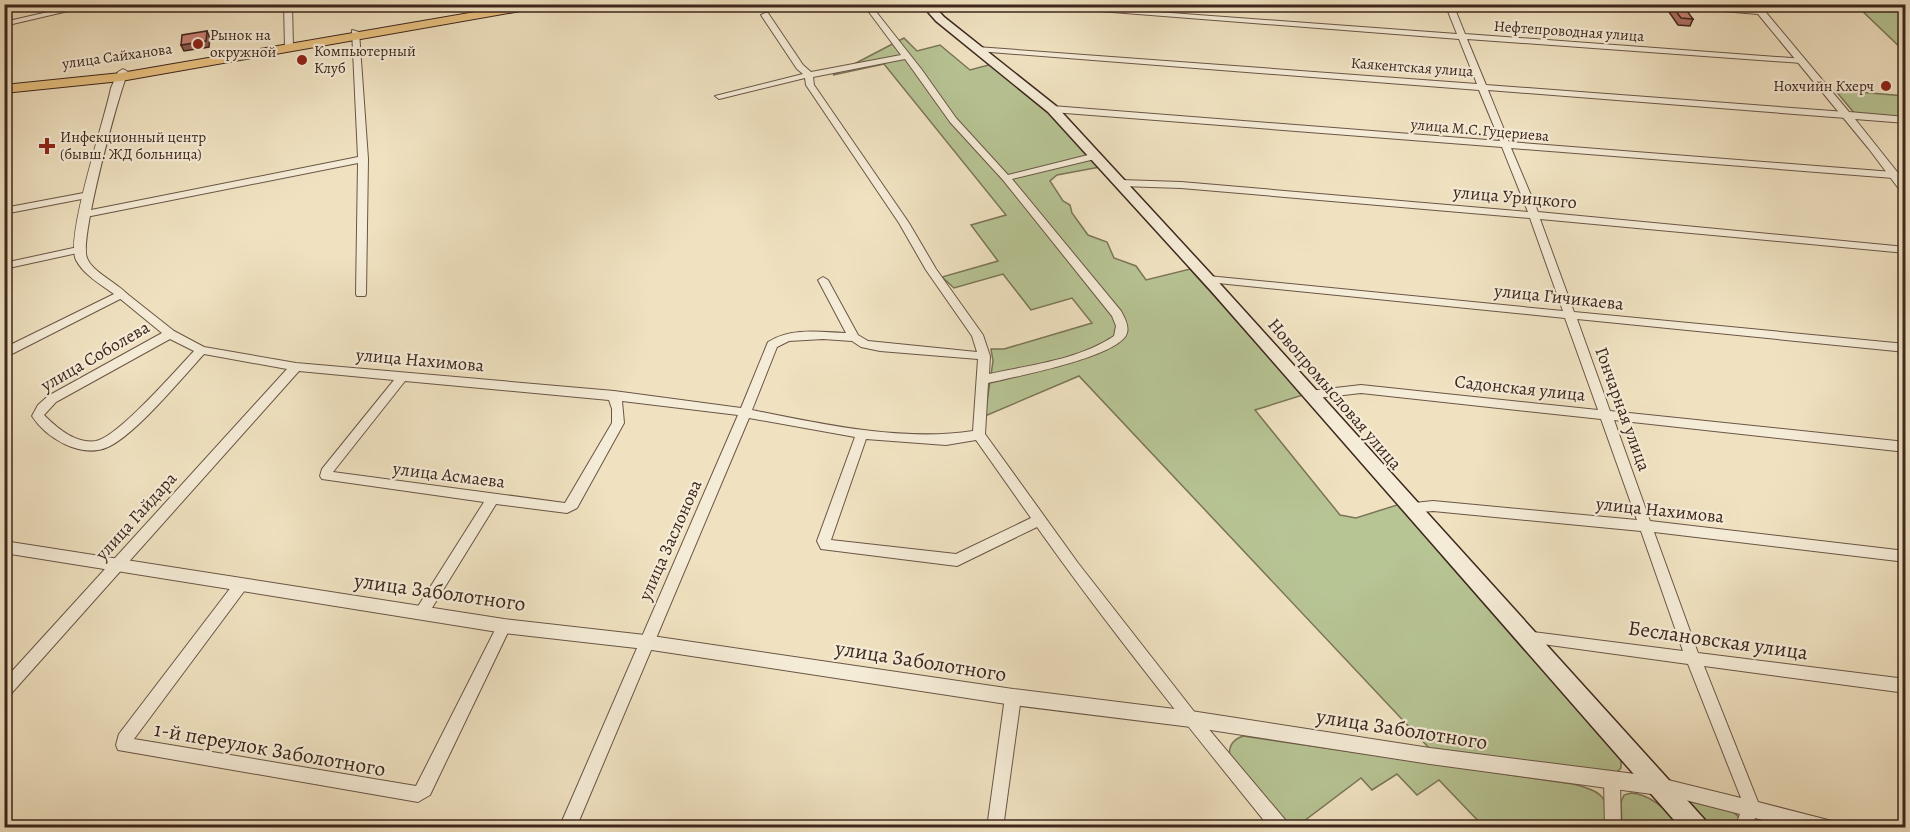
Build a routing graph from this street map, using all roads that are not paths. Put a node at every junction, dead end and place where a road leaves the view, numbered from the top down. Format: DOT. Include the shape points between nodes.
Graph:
graph roads {
  1 [pos="95,4"];
  2 [pos="288,4"];
  3 [pos="518,4"];
  4 [pos="543,4"];
  5 [pos="866,4"];
  6 [pos="926,4"];
  7 [pos="1011,4"];
  8 [pos="1449,4"];
  9 [pos="1644,4"];
  10 [pos="1104,8"];
  11 [pos="1758,8"];
  12 [pos="765,15"];
  13 [pos="4,24"];
  14 [pos="355,35"];
  15 [pos="1463,38"];
  16 [pos="289,46"];
  17 [pos="977,49"];
  18 [pos="907,56"];
  19 [pos="1802,61"];
  20 [pos="122,74"];
  21 [pos="809,75"];
  22 [pos="4,84"];
  23 [pos="1482,86"];
  24 [pos="4,89"];
  25 [pos="719,96"];
  26 [pos="1052,109"];
  27 [pos="1846,115"];
  28 [pos="1905,120"];
  29 [pos="1506,146"];
  30 [pos="1096,156"];
  31 [pos="363,159"];
  32 [pos="1893,175"];
  33 [pos="1905,176"];
  34 [pos="1006,178"];
  35 [pos="1121,183"];
  36 [pos="1905,191"];
  37 [pos="89,195"];
  38 [pos="4,211"];
  39 [pos="86,214"];
  40 [pos="1534,215"];
  41 [pos="78,250"];
  42 [pos="1905,250"];
  43 [pos="4,266"];
  44 [pos="1208,279"];
  45 [pos="823,280"];
  46 [pos="361,294"];
  47 [pos="122,295"];
  48 [pos="1569,315"];
  49 [pos="170,334"];
  50 [pos="854,337"];
  51 [pos="1905,348"];
  52 [pos="201,350"];
  53 [pos="4,354"];
  54 [pos="984,356"];
  55 [pos="296,367"];
  56 [pos="403,376"];
  57 [pos="982,380"];
  58 [pos="614,395"];
  59 [pos="1310,395"];
  60 [pos="745,413"];
  61 [pos="1606,415"];
  62 [pos="862,434"];
  63 [pos="979,435"];
  64 [pos="1905,447"];
  65 [pos="493,498"];
  66 [pos="1410,508"];
  67 [pos="1040,519"];
  68 [pos="1647,526"];
  69 [pos="4,547"];
  70 [pos="1905,557"];
  71 [pos="117,564"];
  72 [pos="240,586"];
  73 [pos="422,612"];
  74 [pos="504,626"];
  75 [pos="1525,636"];
  76 [pos="645,642"];
  77 [pos="1693,658"];
  78 [pos="1905,686"];
  79 [pos="4,691"];
  80 [pos="1013,698"];
  81 [pos="1191,718"];
  82 [pos="1612,781"];
  83 [pos="1660,786"];
  84 [pos="1751,808"];
  85 [pos="567,828"];
  86 [pos="995,828"];
  87 [pos="1281,828"];
  88 [pos="1613,828"];
  89 [pos="1697,828"];
  90 [pos="1743,828"];
  91 [pos="1828,828"];
  1 -- 13 [label="street"];
  2 -- 16 [label="street"];
  3 -- 14 [label="main road"];
  4 -- 14 [label="main road"];
  5 -- 18 [label="street"];
  6 -- 17 [label="main road, Новопромысловая улица"];
  7 -- 10 [label="street, Нефтепроводная улица"];
  8 -- 15 [label="street, Гончарная улица"];
  9 -- 11 [label="street"];
  10 -- 15 [label="street, Нефтепроводная улица"];
  11 -- 19 [label="street"];
  12 -- 21 [label="street"];
  14 -- 16 [label="main road"];
  14 -- 31 [label="street"];
  15 -- 19 [label="street, Нефтепроводная улица"];
  15 -- 23 [label="street, Гончарная улица"];
  16 -- 20 [label="main road"];
  17 -- 23 [label="street, Каякентская улица"];
  17 -- 26 [label="main road, Новопромысловая улица"];
  18 -- 21 [label="street"];
  18 -- 34 [label="street" via="952,120"];
  19 -- 27 [label="street"];
  20 -- 22 [label="main road, улица Сайханова"];
  20 -- 24 [label="main road"];
  20 -- 37 [label="street"];
  21 -- 25 [label="street"];
  21 -- 54 [label="street" via="818,98 977,335"];
  23 -- 27 [label="street, Каякентская улица"];
  23 -- 29 [label="street, Гончарная улица"];
  26 -- 29 [label="street, улица М.С.Гуцериева"];
  26 -- 30 [label="main road, Новопромысловая улица"];
  27 -- 28 [label="street"];
  27 -- 32 [label="street"];
  29 -- 32 [label="street, улица М.С.Гуцериева"];
  29 -- 40 [label="street, Гончарная улица"];
  30 -- 34 [label="street"];
  30 -- 35 [label="main road, Новопромысловая улица"];
  31 -- 39 [label="street"];
  31 -- 46 [label="street"];
  32 -- 33 [label="street, улица М.С.Гуцериева"];
  32 -- 36 [label="street"];
  34 -- 57 [label="street" via="1117,314 1122,332 1119,339 1091,352"];
  35 -- 40 [label="street, улица Урицкого"];
  35 -- 44 [label="main road, Новопромысловая улица"];
  37 -- 38 [label="street"];
  37 -- 39 [label="street"];
  39 -- 41 [label="street"];
  40 -- 42 [label="street, улица Урицкого"];
  40 -- 48 [label="street, Гончарная улица"];
  41 -- 43 [label="street"];
  41 -- 47 [label="street, улица Нахимова" via="82,260"];
  44 -- 48 [label="street, улица Гичикаева"];
  44 -- 59 [label="main road, Новопромысловая улица"];
  45 -- 50 [label="street"];
  47 -- 49 [label="street, улица Нахимова"];
  47 -- 53 [label="street"];
  48 -- 51 [label="street, улица Гичикаева"];
  48 -- 61 [label="street, Гончарная улица"];
  49 -- 52 [label="street, улица Нахимова"];
  49 -- 52 [label="street, улица Соболева" via="52,399 38,416 66,441 87,446 105,444"];
  50 -- 54 [label="street" via="880,347"];
  50 -- 60 [label="street, улица Заслонова" via="789,336 776,340"];
  52 -- 55 [label="street, улица Нахимова"];
  54 -- 57 [label="street"];
  55 -- 56 [label="street, улица Нахимова"];
  55 -- 71 [label="street, улица Гайдара"];
  56 -- 58 [label="street, улица Нахимова"];
  56 -- 65 [label="street, улица Асмаева" via="326,476"];
  57 -- 63 [label="street"];
  58 -- 60 [label="street, улица Нахимова"];
  58 -- 65 [label="street, улица Асмаева" via="618,423 570,507"];
  59 -- 61 [label="street, Садонская улица" via="1361,389"];
  59 -- 66 [label="main road, Новопромысловая улица"];
  60 -- 62 [label="street, улица Нахимова"];
  60 -- 76 [label="street, улица Заслонова"];
  61 -- 64 [label="street, Садонская улица"];
  61 -- 68 [label="street, Гончарная улица"];
  62 -- 63 [label="street, улица Нахимова" via="946,440"];
  62 -- 67 [label="street" via="824,541 826,545 957,560"];
  63 -- 67 [label="street"];
  65 -- 73 [label="street"];
  66 -- 68 [label="street, улица Нахимова" via="1433,506"];
  66 -- 75 [label="main road, Новопромысловая улица"];
  67 -- 81 [label="street"];
  68 -- 70 [label="street, улица Нахимова"];
  68 -- 77 [label="street, Гончарная улица"];
  69 -- 71 [label="street, улица Заболотного"];
  71 -- 72 [label="street, улица Заболотного"];
  71 -- 79 [label="street, улица Гайдара"];
  72 -- 73 [label="street, улица Заболотного"];
  72 -- 74 [label="street, 1-й переулок Заболотного" via="124,739 124,745 418,794 424,789"];
  73 -- 74 [label="street, улица Заболотного"];
  74 -- 76 [label="street, улица Заболотного"];
  75 -- 77 [label="street, Беслановская улица"];
  75 -- 83 [label="main road, Новопромысловая улица"];
  76 -- 80 [label="street, улица Заболотного"];
  76 -- 85 [label="street, улица Заслонова"];
  77 -- 78 [label="street, Беслановская улица"];
  77 -- 84 [label="street, Гончарная улица"];
  80 -- 81 [label="street, улица Заболотного"];
  80 -- 86 [label="street"];
  81 -- 82 [label="street, улица Заболотного"];
  81 -- 87 [label="street"];
  82 -- 83 [label="street, улица Заболотного"];
  82 -- 88 [label="street"];
  83 -- 84 [label="street, улица Заболотного"];
  83 -- 89 [label="main road, Новопромысловая улица"];
  84 -- 90 [label="street"];
  84 -- 91 [label="street, улица Заболотного"];
}
